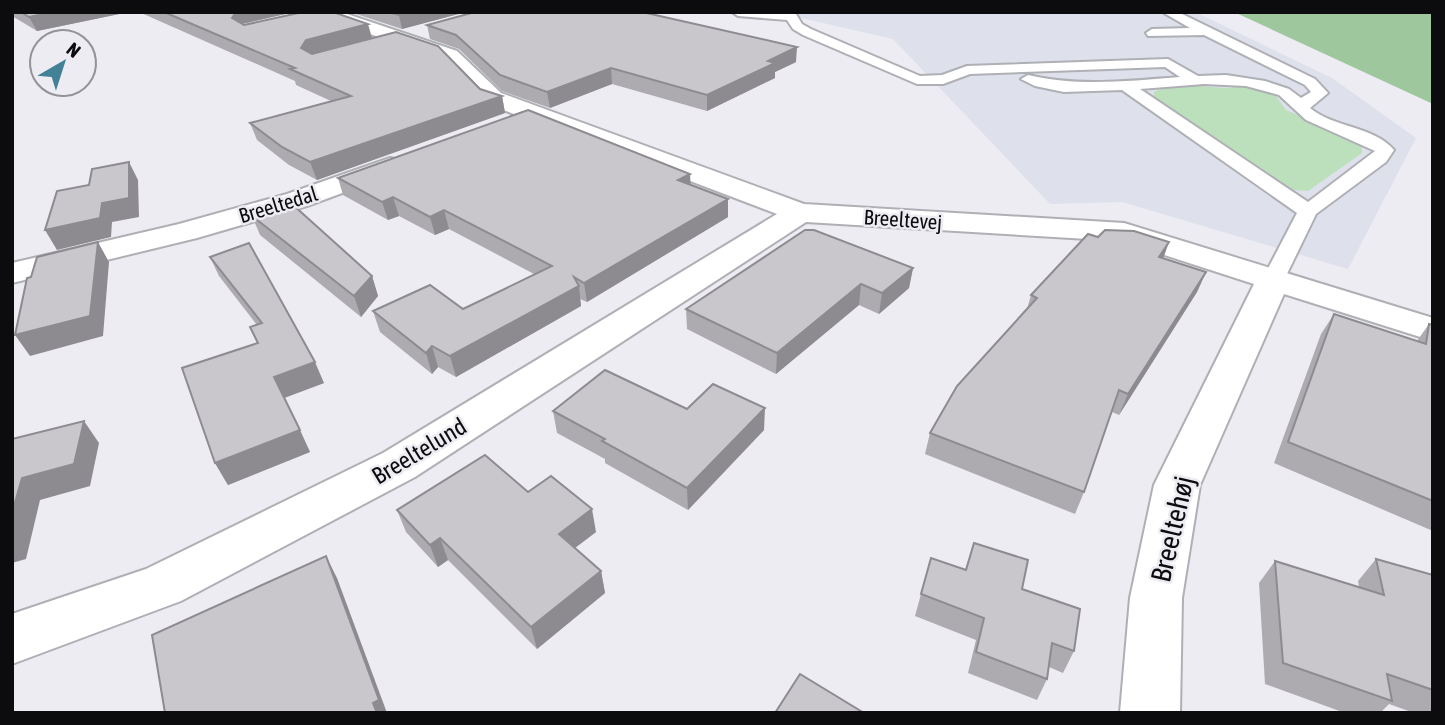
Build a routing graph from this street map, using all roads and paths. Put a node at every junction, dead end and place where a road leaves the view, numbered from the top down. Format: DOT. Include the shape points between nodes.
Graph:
graph roads {
  1 [pos="737,12"];
  2 [pos="1170,13"];
  3 [pos="323,14"];
  4 [pos="439,28"];
  5 [pos="1206,31"];
  6 [pos="1152,33"];
  7 [pos="400,39"];
  8 [pos="365,48"];
  9 [pos="1028,79"];
  10 [pos="1198,82"];
  11 [pos="1125,85"];
  12 [pos="1299,106"];
  13 [pos="536,113"];
  14 [pos="499,127"];
  15 [pos="411,159"];
  16 [pos="1308,211"];
  17 [pos="800,213"];
  18 [pos="12,273"];
  19 [pos="1273,280"];
  20 [pos="1433,330"];
  21 [pos="12,639"];
  22 [pos="1150,713"];
  1 -- 10 [label="lane" via="792,17 807,32 917,80 946,80 967,70 1168,63"];
  2 -- 5 [label="lane"];
  3 -- 7 [label="street, Breeltevej"];
  4 -- 7 [label="street"];
  5 -- 6 [label="lane"];
  5 -- 12 [label="lane" via="1310,82 1320,93"];
  7 -- 8 [label="street"];
  7 -- 13 [label="street, Breeltevej" via="450,55 493,98"];
  9 -- 11 [label="lane" via="1068,88"];
  10 -- 11 [label="lane"];
  10 -- 12 [label="lane" via="1237,80 1264,85 1288,93"];
  11 -- 16 [label="lane"];
  12 -- 16 [label="lane" via="1312,117 1370,139 1385,150"];
  13 -- 14 [label="street"];
  13 -- 17 [label="street, Breeltevej"];
  15 -- 18 [label="street, Breeltedal" via="297,200 186,232"];
  16 -- 19 [label="lane"];
  17 -- 19 [label="street, Breeltevej" via="1124,232"];
  17 -- 21 [label="street, Breeltelund" via="400,466 163,585"];
  19 -- 20 [label="street, Breeltevej"];
  19 -- 22 [label="street, Breeltehøj" via="1177,485 1156,598"];
}
